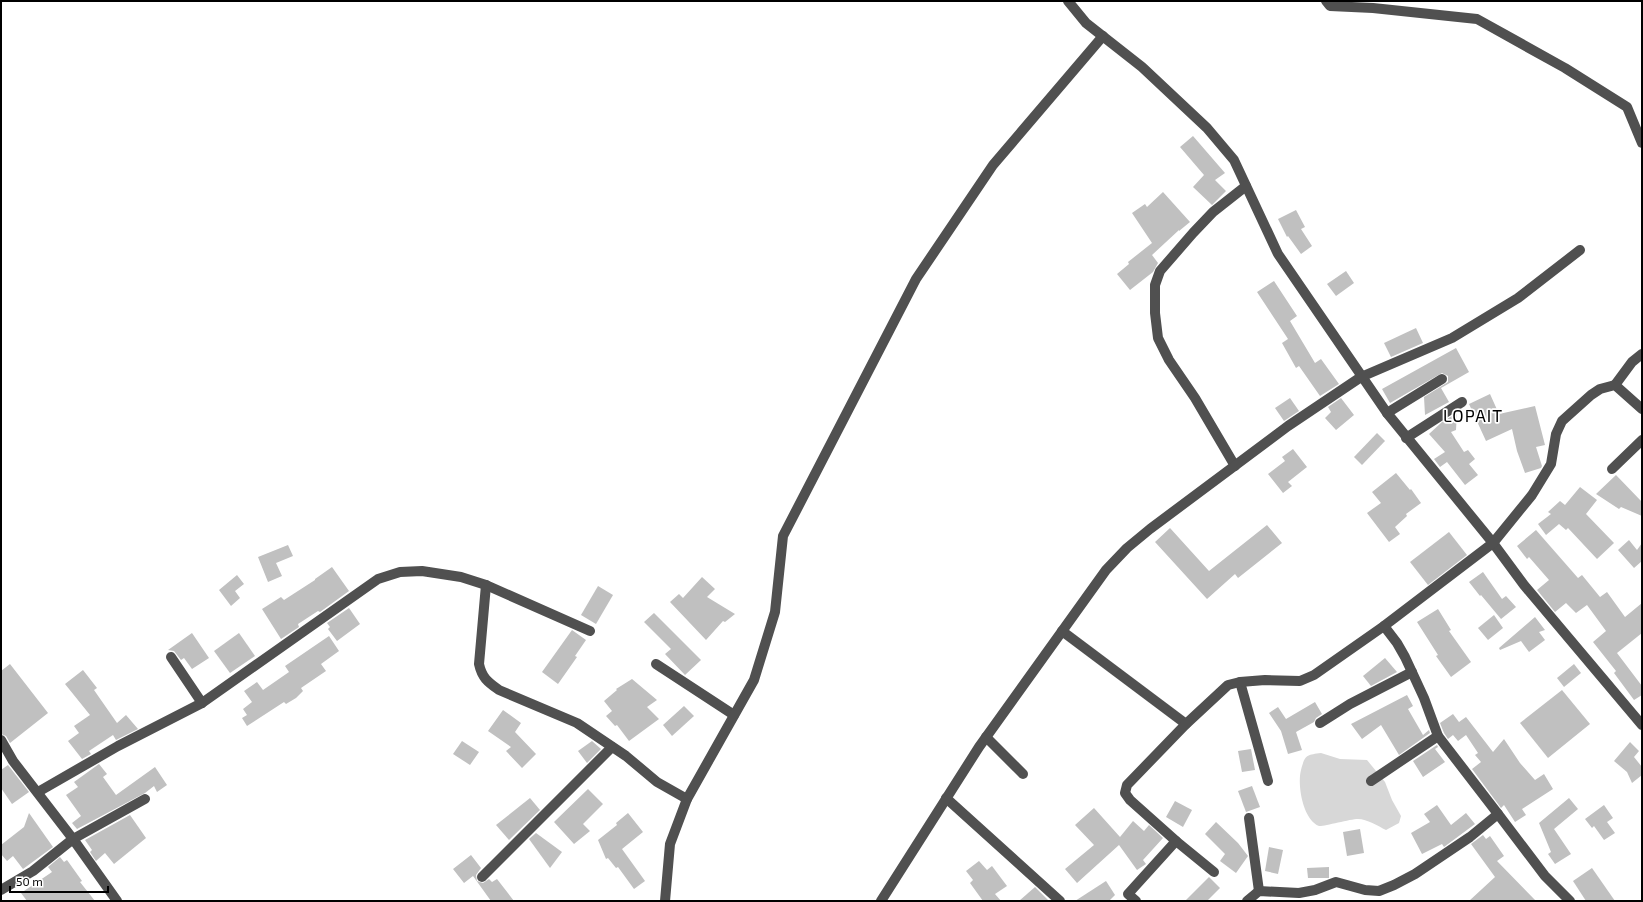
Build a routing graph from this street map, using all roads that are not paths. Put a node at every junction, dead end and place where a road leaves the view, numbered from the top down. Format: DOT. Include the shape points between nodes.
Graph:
graph roads {
  1 [pos="1068,1"];
  2 [pos="1326,1"];
  3 [pos="1103,36"];
  4 [pos="1642,143"];
  5 [pos="1246,186"];
  6 [pos="1580,250"];
  7 [pos="1642,354"];
  8 [pos="1361,377"];
  9 [pos="1442,379"];
  10 [pos="1615,385"];
  11 [pos="1462,402"];
  12 [pos="1642,409"];
  13 [pos="1387,413"];
  14 [pos="1406,438"];
  15 [pos="1642,440"];
  16 [pos="1235,466"];
  17 [pos="1612,469"];
  18 [pos="1493,543"];
  19 [pos="486,585"];
  20 [pos="1384,626"];
  21 [pos="590,631"];
  22 [pos="1062,631"];
  23 [pos="171,657"];
  24 [pos="656,664"];
  25 [pos="1412,672"];
  26 [pos="1240,682"];
  27 [pos="202,703"];
  28 [pos="734,715"];
  29 [pos="1320,723"];
  30 [pos="1186,724"];
  31 [pos="1642,725"];
  32 [pos="986,736"];
  33 [pos="1438,736"];
  34 [pos="1,740"];
  35 [pos="612,746"];
  36 [pos="1023,774"];
  37 [pos="1268,781"];
  38 [pos="1371,781"];
  39 [pos="38,792"];
  40 [pos="946,798"];
  41 [pos="145,799"];
  42 [pos="687,799"];
  43 [pos="1498,814"];
  44 [pos="1249,818"];
  45 [pos="73,839"];
  46 [pos="1176,841"];
  47 [pos="1214,872"];
  48 [pos="482,876"];
  49 [pos="1,890"];
  50 [pos="1365,890"];
  51 [pos="1259,891"];
  52 [pos="1129,899"];
  53 [pos="117,901"];
  54 [pos="665,901"];
  55 [pos="881,901"];
  56 [pos="1060,901"];
  57 [pos="1247,901"];
  58 [pos="1370,901"];
  59 [pos="1570,901"];
  1 -- 3 [label="street" via="1086,23"];
  2 -- 4 [label="street" via="1330,6 1373,8 1477,20 1565,68 1627,107"];
  3 -- 5 [label="street" via="1142,67 1207,128 1234,160"];
  3 -- 28 [label="street" via="993,166 916,279 782,536 775,612 754,680"];
  5 -- 8 [label="street" via="1278,254"];
  5 -- 16 [label="street" via="1213,212 1193,233 1160,271 1155,285 1158,338"];
  6 -- 8 [label="street" via="1518,298 1452,338"];
  7 -- 10 [label="street" via="1632,362"];
  8 -- 13 [label="street"];
  8 -- 16 [label="street" via="1288,426"];
  9 -- 13 [label="street"];
  10 -- 12 [label="street"];
  10 -- 18 [label="street" via="1600,389 1562,420 1556,434 1551,464 1532,494"];
  11 -- 14 [label="street"];
  13 -- 14 [label="street"];
  14 -- 18 [label="street"];
  15 -- 17 [label="street"];
  16 -- 22 [label="street" via="1127,548 1106,570"];
  18 -- 20 [label="street"];
  18 -- 31 [label="street" via="1524,585"];
  19 -- 21 [label="street"];
  19 -- 27 [label="street" via="461,577 422,571 400,572 378,579"];
  19 -- 35 [label="street" via="479,664 481,674 499,690 578,723"];
  20 -- 25 [label="street" via="1397,643"];
  20 -- 26 [label="street" via="1314,675 1300,681"];
  22 -- 30 [label="street"];
  22 -- 32 [label="street"];
  23 -- 27 [label="street"];
  24 -- 28 [label="street"];
  25 -- 29 [label="street" via="1350,704"];
  25 -- 33 [label="street"];
  26 -- 30 [label="street" via="1228,685"];
  26 -- 37 [label="street"];
  27 -- 39 [label="street" via="118,746"];
  28 -- 42 [label="street"];
  30 -- 46 [label="street" via="1127,785 1125,793"];
  32 -- 36 [label="street"];
  32 -- 40 [label="street"];
  33 -- 38 [label="street"];
  33 -- 43 [label="street"];
  34 -- 39 [label="street" via="13,761"];
  35 -- 42 [label="street" via="657,782"];
  35 -- 48 [label="street"];
  39 -- 45 [label="street"];
  40 -- 55 [label="street"];
  40 -- 56 [label="street"];
  41 -- 45 [label="street"];
  42 -- 54 [label="street" via="670,844"];
  43 -- 50 [label="street" via="1470,837 1415,874 1379,891"];
  43 -- 59 [label="street" via="1545,876"];
  44 -- 51 [label="street"];
  45 -- 49 [label="street" via="33,870"];
  45 -- 53 [label="street"];
  46 -- 47 [label="street"];
  46 -- 52 [label="street"];
  50 -- 51 [label="street" via="1336,882 1300,893"];
  50 -- 58 [label="street"];
  51 -- 57 [label="street"];
}
